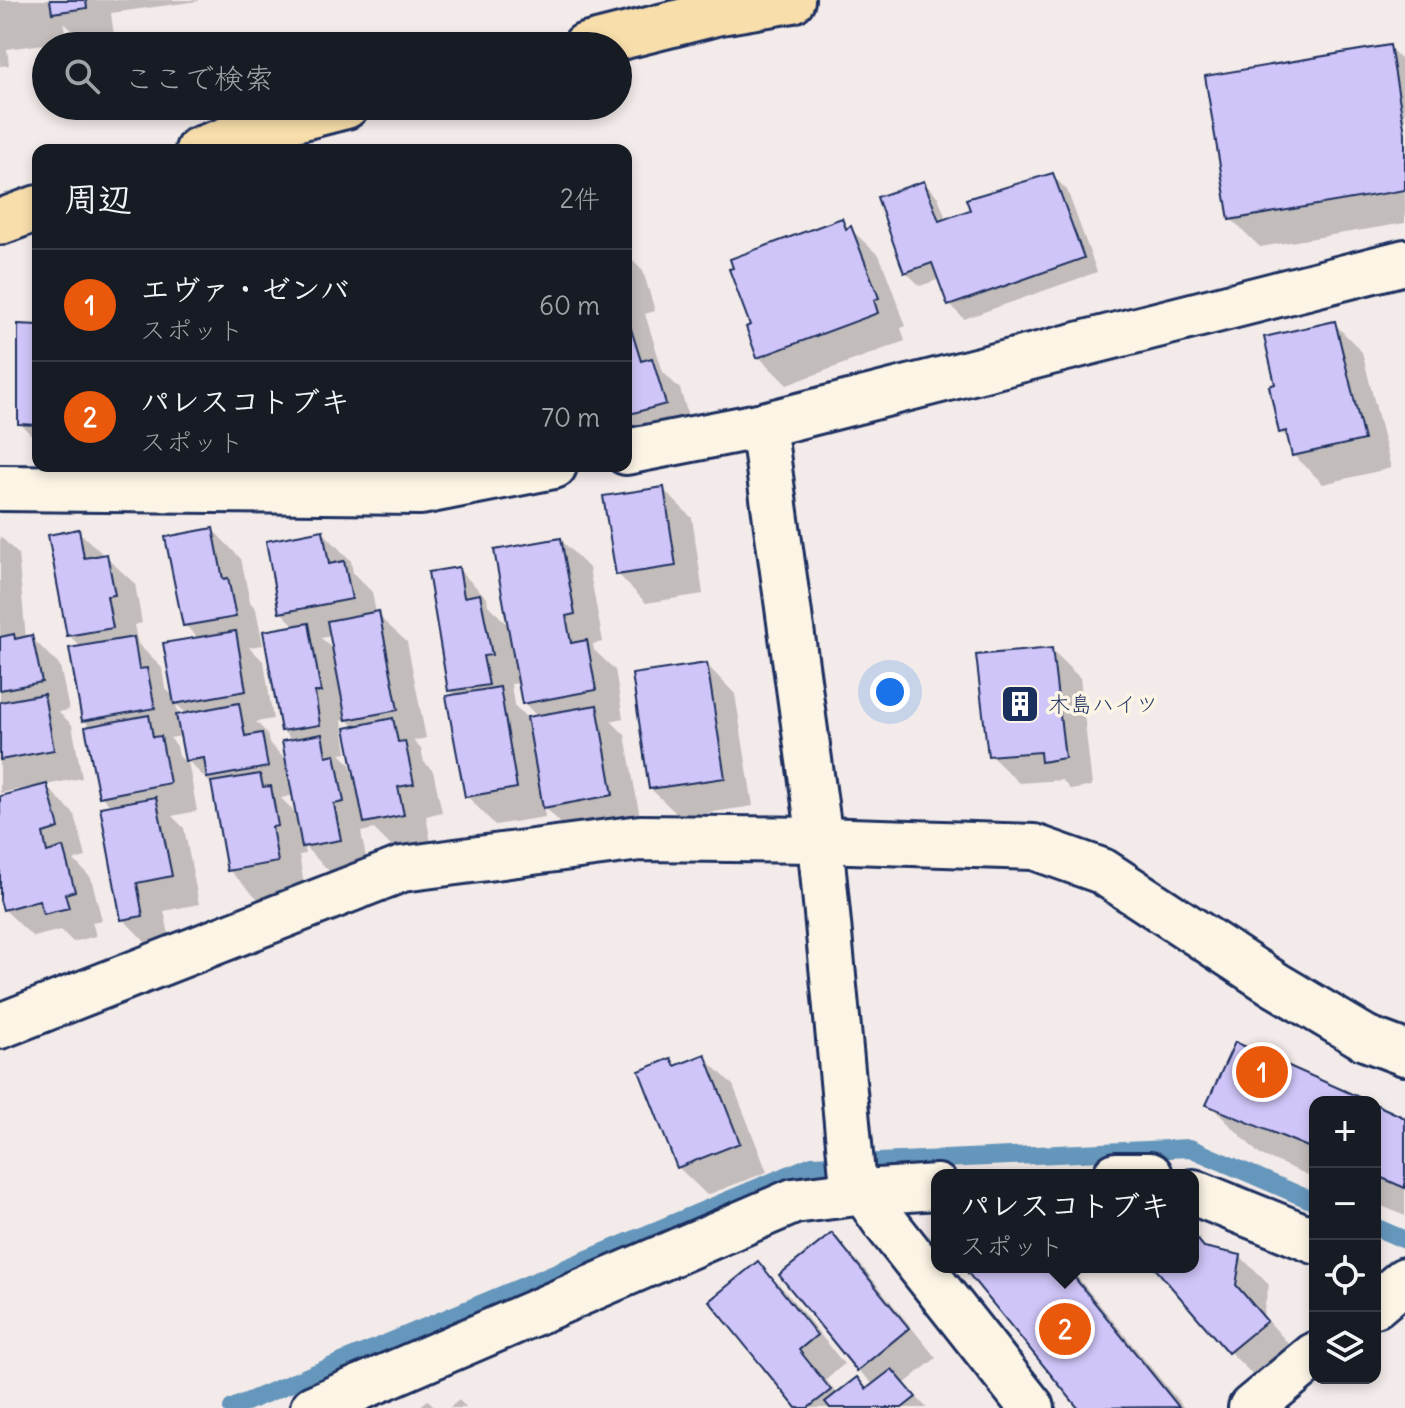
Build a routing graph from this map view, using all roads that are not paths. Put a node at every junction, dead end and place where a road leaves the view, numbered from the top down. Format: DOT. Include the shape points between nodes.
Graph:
graph roads {
  1 [pos="792,0"];
  2 [pos="632,34"];
  3 [pos="291,120"];
  4 [pos="215,144"];
  5 [pos="32,210"];
  6 [pos="0,222"];
  7 [pos="1405,262"];
  8 [pos="763,425"];
  9 [pos="632,451"];
  10 [pos="523,472"];
  11 [pos="0,488"];
  12 [pos="820,840"];
  13 [pos="0,1026"];
  14 [pos="1405,1053"];
  15 [pos="854,1167"];
  16 [pos="931,1186"];
  17 [pos="1199,1194"];
  18 [pos="1313,1240"];
  19 [pos="1381,1268"];
  20 [pos="931,1271"];
  21 [pos="932,1273"];
  22 [pos="1405,1279"];
  23 [pos="1381,1300"];
  24 [pos="1309,1360"];
  25 [pos="313,1408"];
  26 [pos="1032,1408"];
  27 [pos="1251,1408"];
  1 -- 2 [label="main road"];
  3 -- 4 [label="main road"];
  5 -- 6 [label="main road"];
  7 -- 8 [label="street"];
  8 -- 9 [label="street"];
  8 -- 12 [label="street"];
  10 -- 11 [label="street" via="421,492"];
  12 -- 13 [label="street" via="640,838 402,869"];
  12 -- 14 [label="street" via="1034,847 1102,871 1276,985 1365,1038"];
  12 -- 15 [label="street"];
  15 -- 16 [label="street"];
  15 -- 20 [label="street"];
  15 -- 25 [label="street" via="794,1201"];
  17 -- 18 [label="street"];
  19 -- 22 [label="street"];
  21 -- 26 [label="street"];
  22 -- 23 [label="street"];
  24 -- 27 [label="street"];
}
